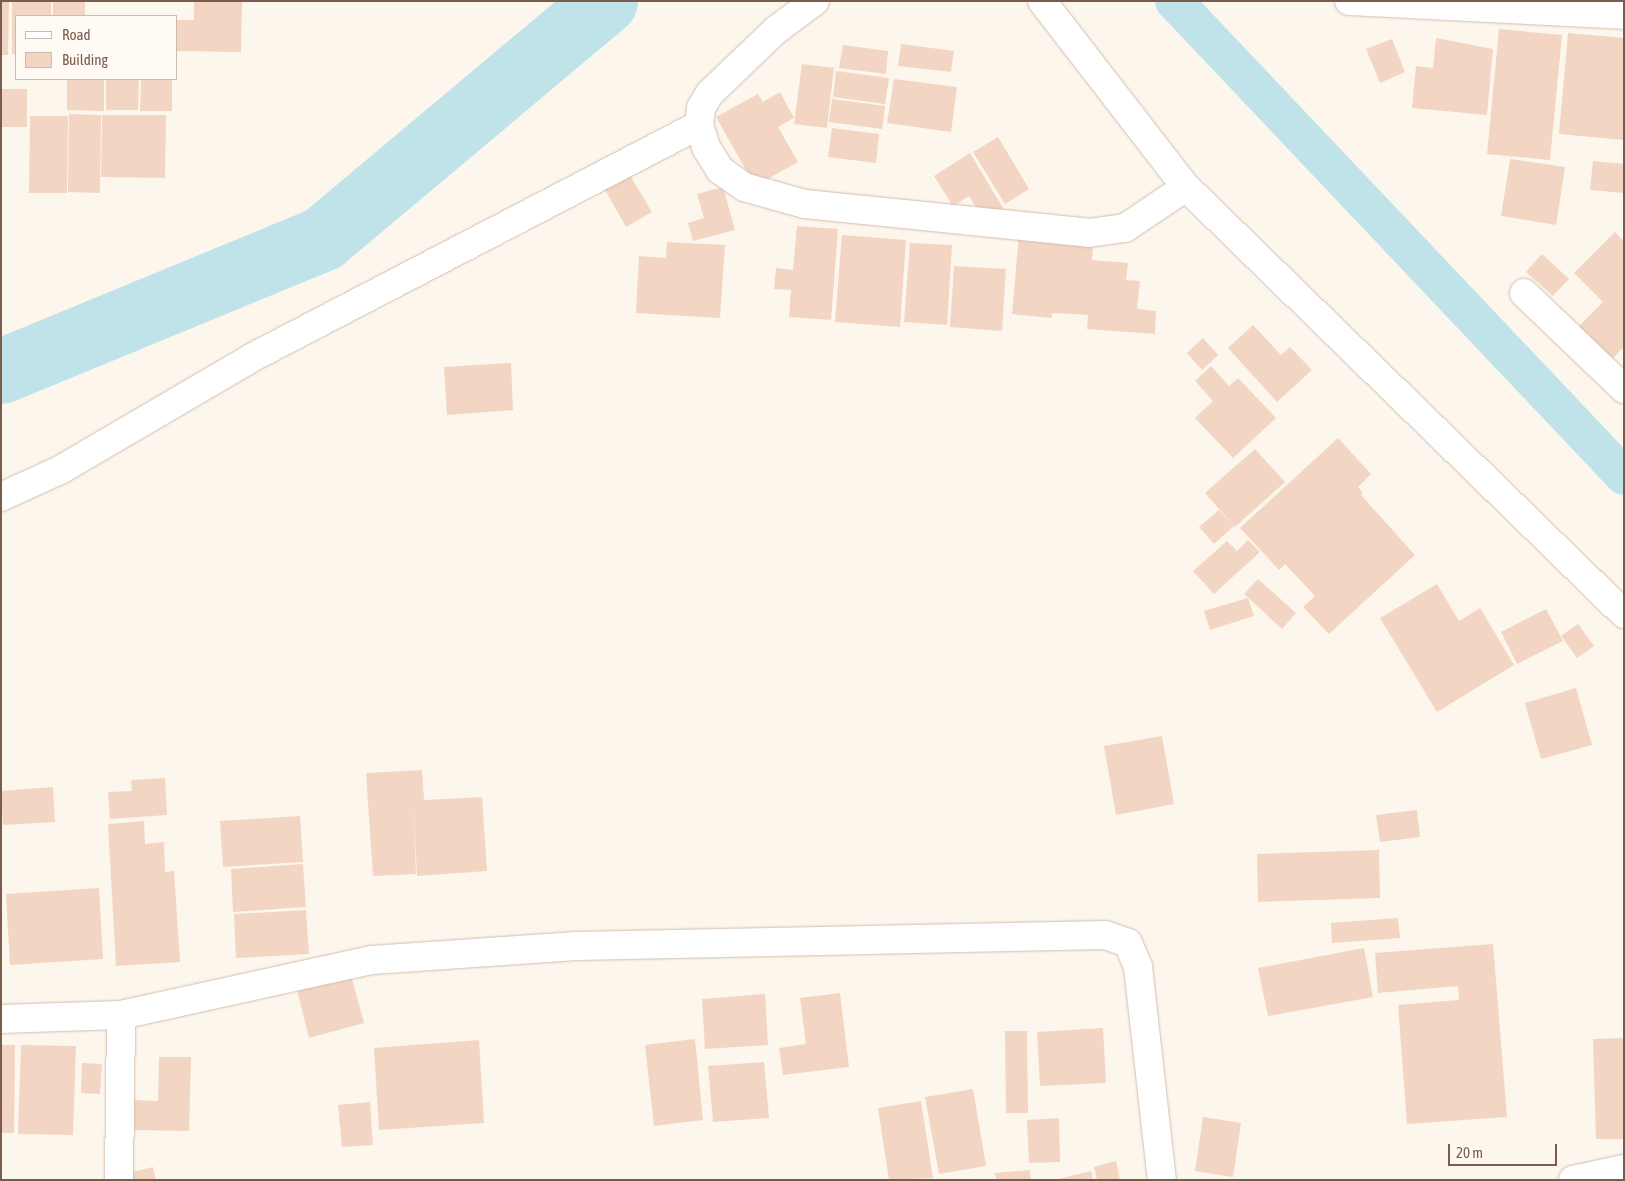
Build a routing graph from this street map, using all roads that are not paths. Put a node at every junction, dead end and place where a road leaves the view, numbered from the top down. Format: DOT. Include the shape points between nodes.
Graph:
graph roads {
  1 [pos="815,1"];
  2 [pos="1042,1"];
  3 [pos="1349,1"];
  4 [pos="1624,16"];
  5 [pos="699,125"];
  6 [pos="1186,187"];
  7 [pos="1524,293"];
  8 [pos="1624,389"];
  9 [pos="1,497"];
  10 [pos="1624,614"];
  11 [pos="121,1015"];
  12 [pos="1,1019"];
  13 [pos="1624,1169"];
  14 [pos="118,1180"];
  15 [pos="1162,1180"];
  16 [pos="1573,1180"];
  1 -- 5 [label="street" via="776,30 710,93 701,108"];
  2 -- 6 [label="street"];
  3 -- 4 [label="street"];
  5 -- 6 [label="street" via="720,170 744,187 805,204 1089,233 1125,228"];
  5 -- 9 [label="street" via="253,357 60,470"];
  6 -- 10 [label="street"];
  7 -- 8 [label="street"];
  11 -- 12 [label="street"];
  11 -- 14 [label="street"];
  11 -- 15 [label="street" via="372,960 577,946 1112,936 1128,943 1138,967"];
  13 -- 16 [label="street"];
}
